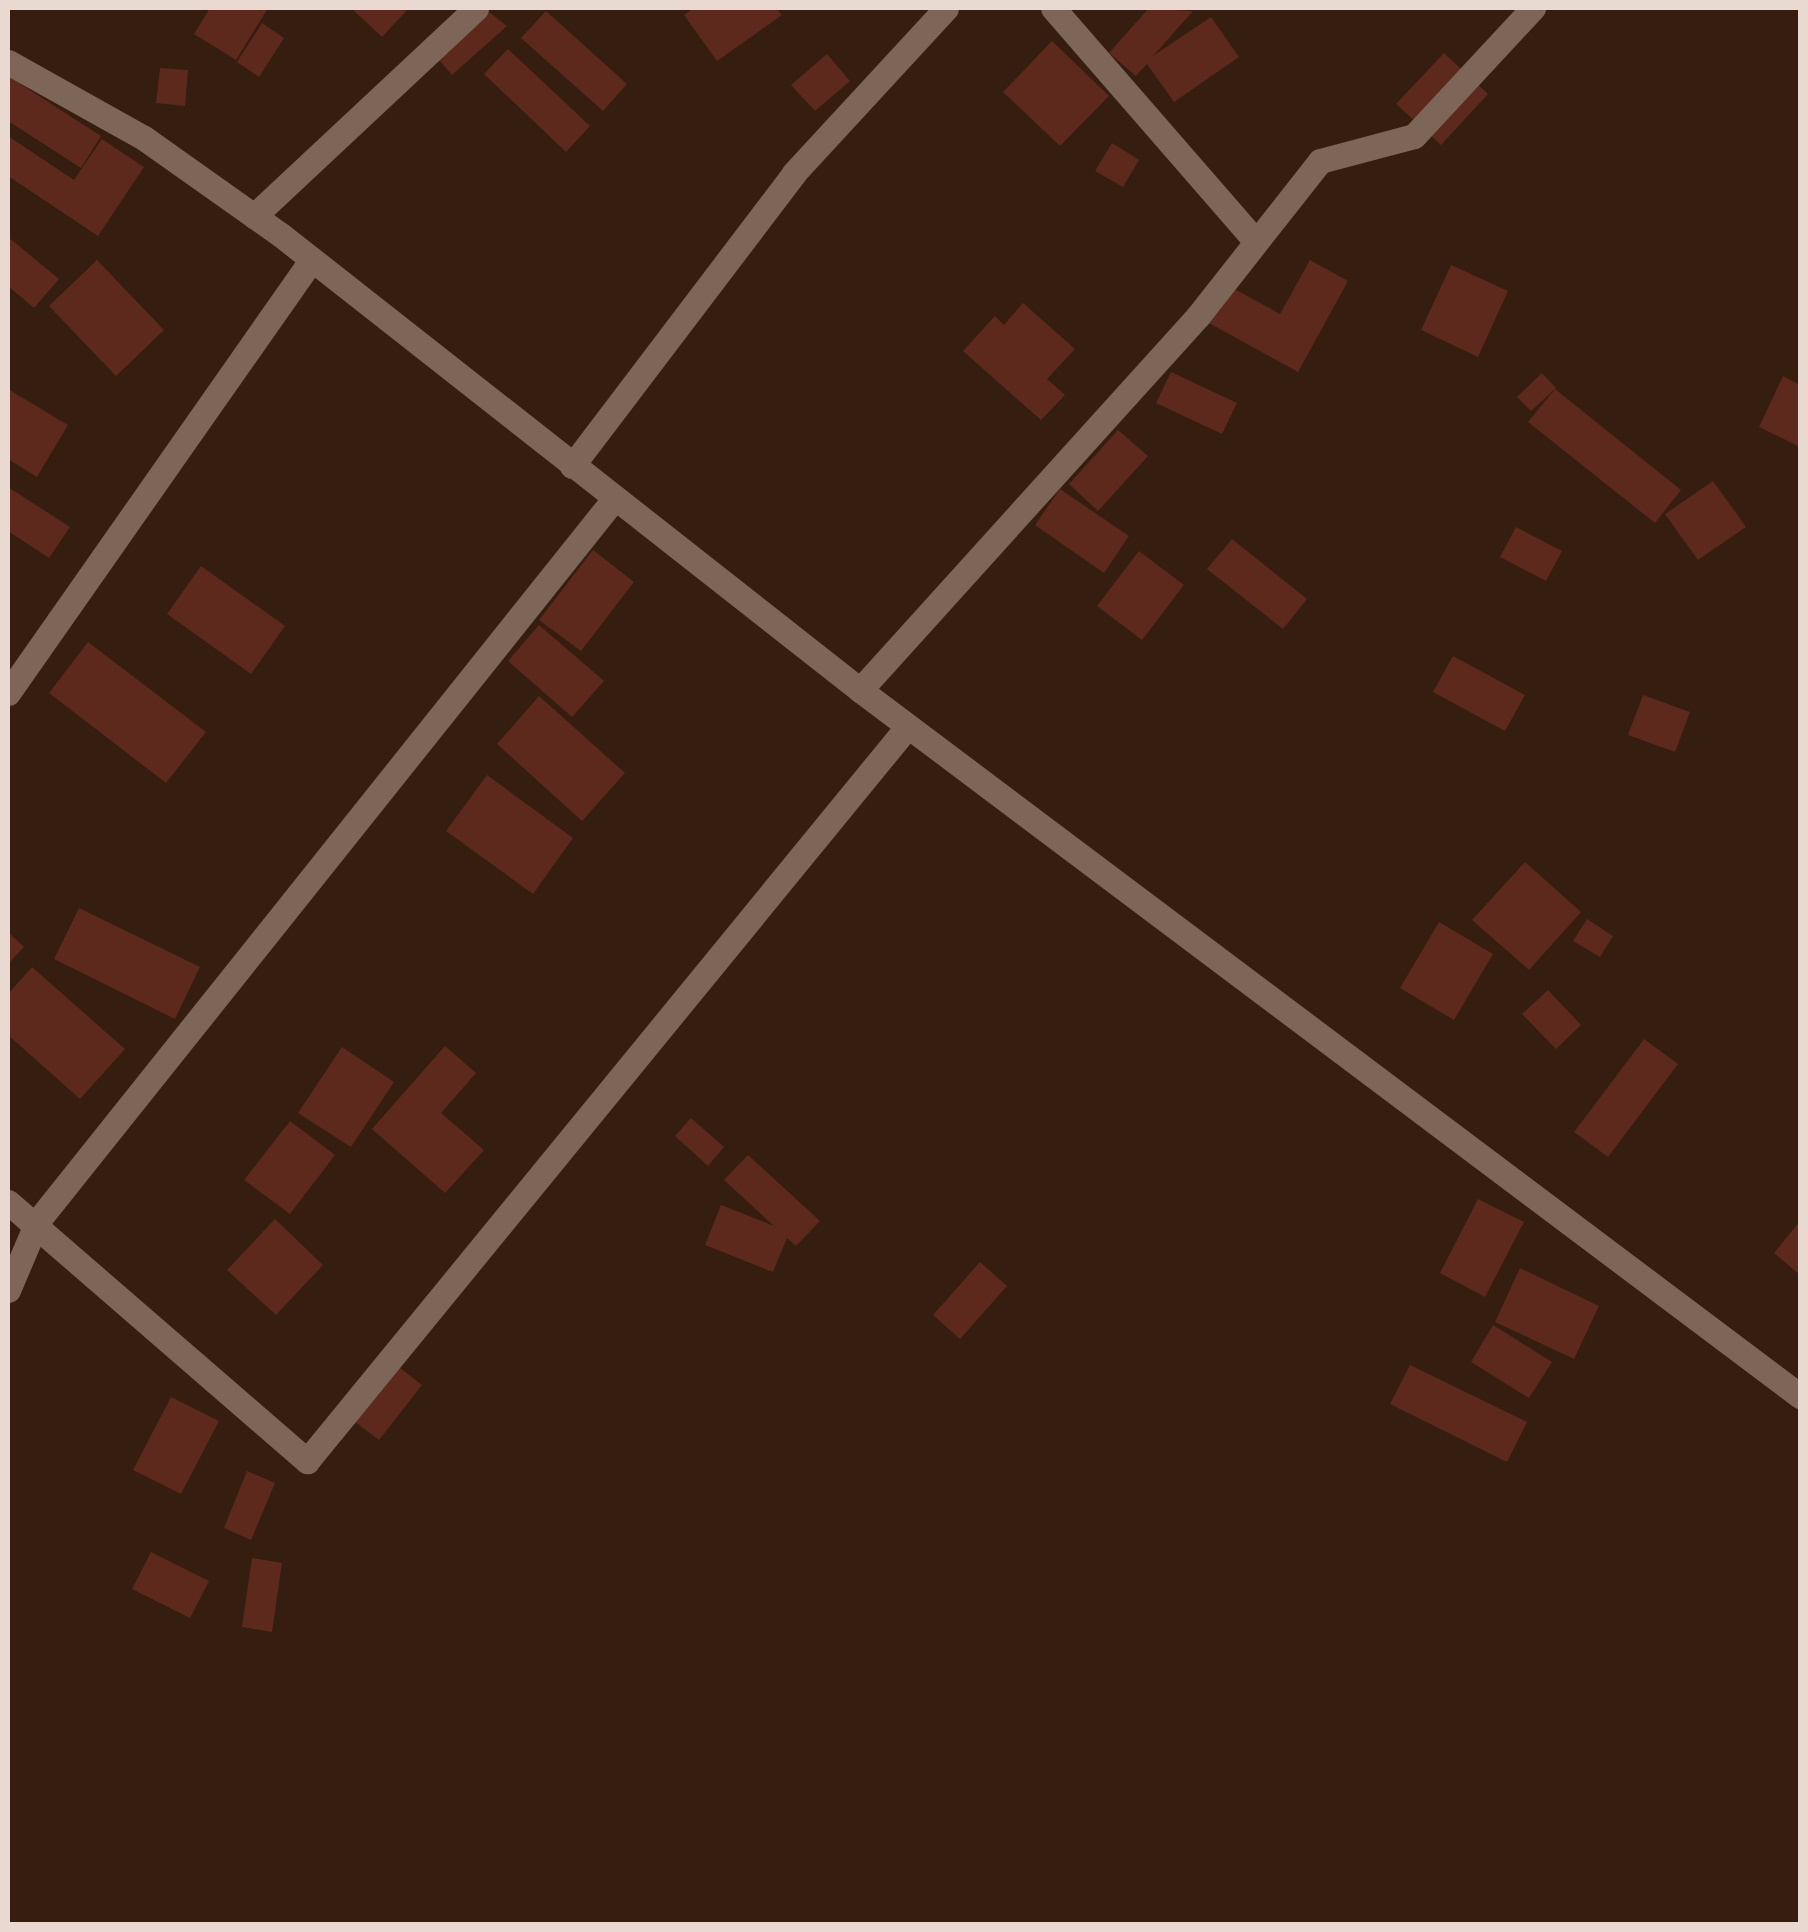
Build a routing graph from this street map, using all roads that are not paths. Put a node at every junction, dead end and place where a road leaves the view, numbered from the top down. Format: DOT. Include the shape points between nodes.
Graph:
graph roads {
  1 [pos="476,8"];
  2 [pos="946,8"];
  3 [pos="1053,8"];
  4 [pos="1533,8"];
  5 [pos="8,62"];
  6 [pos="254,216"];
  7 [pos="1254,239"];
  8 [pos="310,262"];
  9 [pos="572,466"];
  10 [pos="614,499"];
  11 [pos="860,690"];
  12 [pos="8,693"];
  13 [pos="908,726"];
  14 [pos="8,1202"];
  15 [pos="37,1222"];
  16 [pos="8,1290"];
  17 [pos="1800,1396"];
  1 -- 6 [label="street"];
  2 -- 9 [label="street" via="781,188"];
  3 -- 7 [label="street"];
  4 -- 7 [label="street" via="1414,136 1330,154"];
  5 -- 6 [label="street" via="144,138"];
  6 -- 8 [label="street"];
  7 -- 11 [label="street" via="1198,316"];
  8 -- 9 [label="street"];
  8 -- 12 [label="street"];
  9 -- 10 [label="street"];
  10 -- 11 [label="street"];
  10 -- 15 [label="street"];
  11 -- 13 [label="street"];
  13 -- 15 [label="street" via="307,1461"];
  13 -- 17 [label="street"];
  14 -- 15 [label="street"];
  15 -- 16 [label="street"];
}
